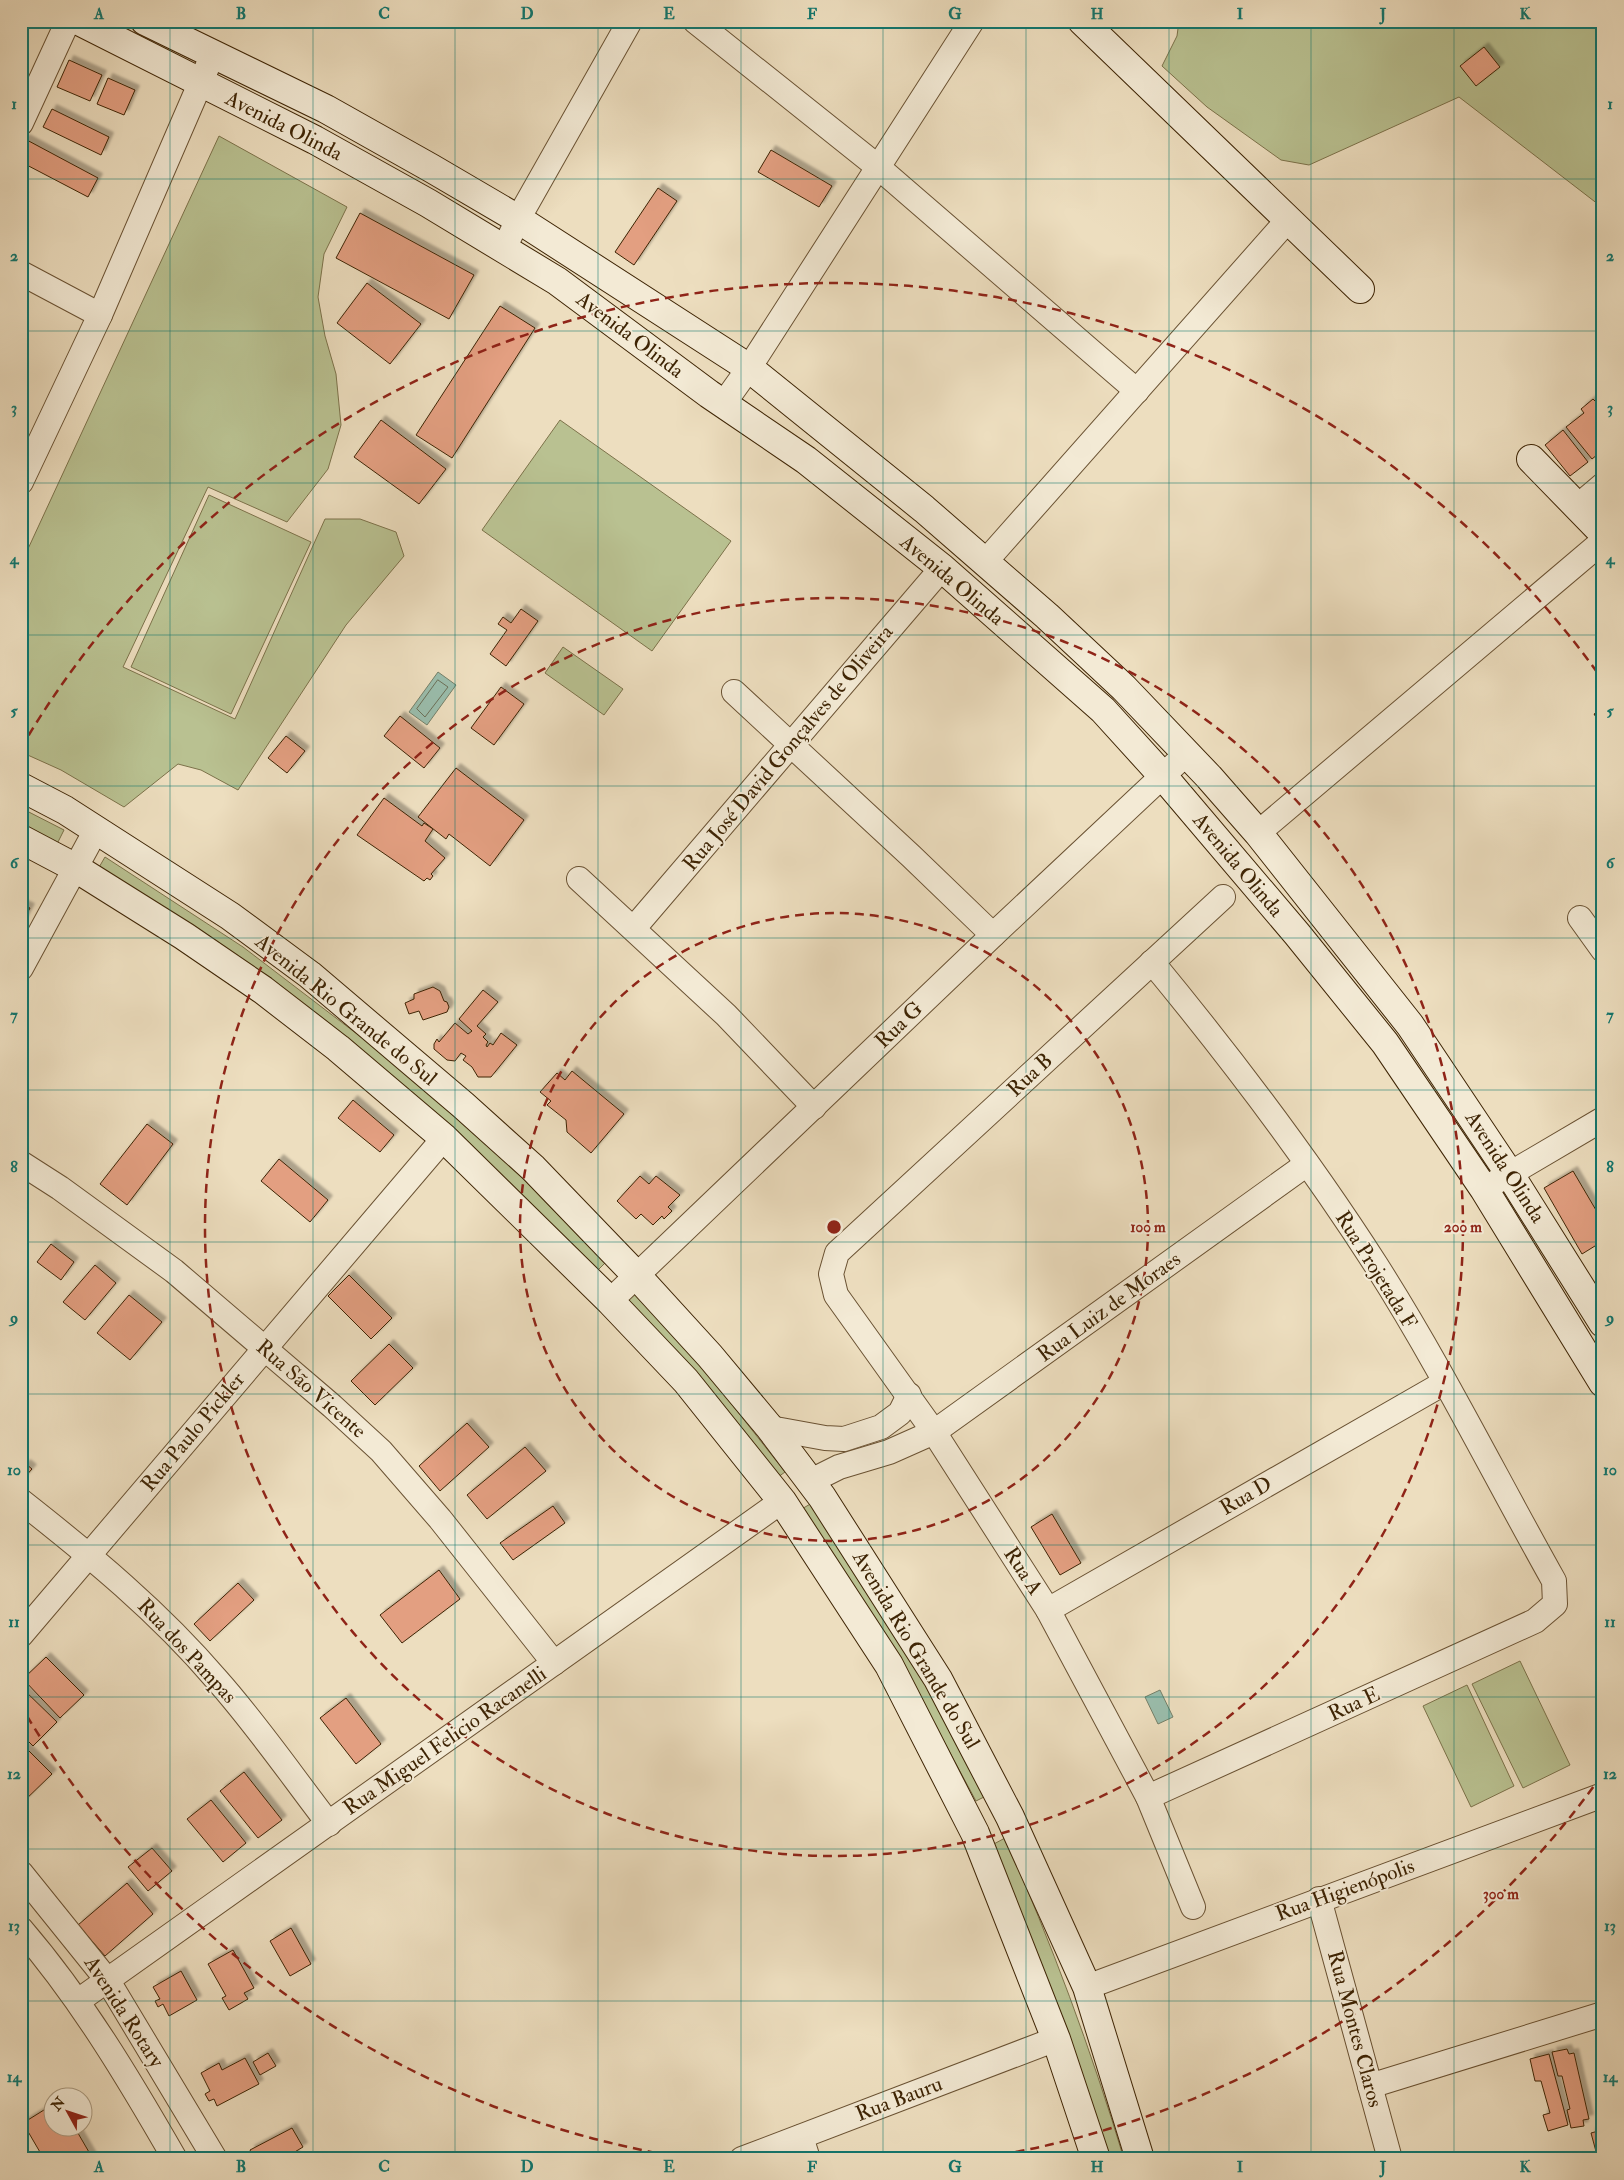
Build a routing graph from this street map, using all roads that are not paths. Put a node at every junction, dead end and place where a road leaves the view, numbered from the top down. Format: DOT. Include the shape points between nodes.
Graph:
graph roads {
  1 [pos="68,21"];
  2 [pos="79,21"];
  3 [pos="145,21"];
  4 [pos="630,21"];
  5 [pos="695,21"];
  6 [pos="972,21"];
  7 [pos="1082,21"];
  8 [pos="212,56"];
  9 [pos="201,84"];
  10 [pos="21,123"];
  11 [pos="878,167"];
  12 [pos="518,220"];
  13 [pos="1287,221"];
  14 [pos="504,249"];
  15 [pos="21,273"];
  16 [pos="1360,289"];
  17 [pos="100,315"];
  18 [pos="749,368"];
  19 [pos="1137,391"];
  20 [pos="724,403"];
  21 [pos="1531,459"];
  22 [pos="868,466"];
  23 [pos="21,482"];
  24 [pos="1603,486"];
  25 [pos="848,495"];
  26 [pos="1577,507"];
  27 [pos="1603,533"];
  28 [pos="1603,541"];
  29 [pos="985,562"];
  30 [pos="942,568"];
  31 [pos="734,692"];
  32 [pos="792,744"];
  33 [pos="1187,753"];
  34 [pos="1162,775"];
  35 [pos="21,786"];
  36 [pos="96,830"];
  37 [pos="1258,834"];
  38 [pos="21,838"];
  39 [pos="74,867"];
  40 [pos="579,878"];
  41 [pos="1224,897"];
  42 [pos="1320,912"];
  43 [pos="1580,918"];
  44 [pos="634,928"];
  45 [pos="1297,934"];
  46 [pos="993,935"];
  47 [pos="1603,950"];
  48 [pos="1152,962"];
  49 [pos="21,968"];
  50 [pos="814,1107"];
  51 [pos="1603,1119"];
  52 [pos="444,1138"];
  53 [pos="21,1163"];
  54 [pos="1307,1164"];
  55 [pos="1510,1173"];
  56 [pos="1484,1189"];
  57 [pos="837,1253"];
  58 [pos="637,1276"];
  59 [pos="610,1301"];
  60 [pos="1603,1323"];
  61 [pos="1593,1343"];
  62 [pos="264,1347"];
  63 [pos="1444,1383"];
  64 [pos="1603,1383"];
  65 [pos="909,1394"];
  66 [pos="770,1428"];
  67 [pos="934,1432"];
  68 [pos="825,1438"];
  69 [pos="840,1467"];
  70 [pos="811,1481"];
  71 [pos="21,1501"];
  72 [pos="782,1501"];
  73 [pos="90,1555"];
  74 [pos="1555,1604"];
  75 [pos="1048,1610"];
  76 [pos="21,1635"];
  77 [pos="554,1663"];
  78 [pos="1603,1795"];
  79 [pos="1148,1797"];
  80 [pos="1010,1817"];
  81 [pos="329,1824"];
  82 [pos="975,1833"];
  83 [pos="21,1873"];
  84 [pos="1319,1900"];
  85 [pos="1193,1907"];
  86 [pos="24,1937"];
  87 [pos="108,1981"];
  88 [pos="1087,1987"];
  89 [pos="78,2002"];
  90 [pos="1603,2014"];
  91 [pos="1056,2040"];
  92 [pos="1370,2086"];
  93 [pos="801,2137"];
  94 [pos="175,2159"];
  95 [pos="215,2159"];
  96 [pos="742,2159"];
  97 [pos="808,2159"];
  98 [pos="1096,2159"];
  99 [pos="1140,2159"];
  100 [pos="1390,2159"];
  1 -- 10 [label="street"];
  2 -- 9 [label="street, Avenida Olinda"];
  3 -- 8 [label="street, Avenida Olinda"];
  4 -- 12 [label="street"];
  5 -- 11 [label="street"];
  6 -- 11 [label="street"];
  7 -- 13 [label="street"];
  8 -- 9 [label="street"];
  8 -- 12 [label="street, Avenida Olinda" via="326,109"];
  9 -- 14 [label="street, Avenida Olinda" via="315,140"];
  9 -- 17 [label="street"];
  11 -- 18 [label="street"];
  11 -- 19 [label="street"];
  12 -- 14 [label="street"];
  12 -- 18 [label="street, Avenida Olinda"];
  13 -- 16 [label="street"];
  13 -- 19 [label="street"];
  14 -- 20 [label="street, Avenida Olinda" via="557,281"];
  15 -- 17 [label="street"];
  17 -- 23 [label="street"];
  18 -- 20 [label="street"];
  18 -- 22 [label="street, Avenida Olinda"];
  19 -- 29 [label="street"];
  20 -- 25 [label="street, Avenida Olinda" via="806,460"];
  21 -- 26 [label="street"];
  22 -- 25 [label="street"];
  22 -- 29 [label="street, Avenida Olinda"];
  24 -- 26 [label="street"];
  25 -- 30 [label="street, Avenida Olinda"];
  26 -- 27 [label="street"];
  28 -- 37 [label="street"];
  29 -- 33 [label="street, Avenida Olinda" via="1124,688"];
  30 -- 32 [label="street, Rua José David Gonçalves de Oliveira"];
  30 -- 34 [label="street, Avenida Olinda" via="1103,710"];
  31 -- 32 [label="street"];
  32 -- 44 [label="street, Rua José David Gonçalves de Oliveira"];
  32 -- 46 [label="street"];
  33 -- 34 [label="street, Rua G"];
  33 -- 37 [label="street, Avenida Olinda"];
  34 -- 45 [label="street, Avenida Olinda"];
  34 -- 46 [label="street, Rua G"];
  35 -- 36 [label="street, Avenida Rio Grande do Sul"];
  36 -- 39 [label="street"];
  36 -- 58 [label="street, Avenida Rio Grande do Sul" via="230,916 310,975 533,1168"];
  37 -- 42 [label="street, Avenida Olinda"];
  38 -- 39 [label="street, Avenida Rio Grande do Sul"];
  39 -- 49 [label="street"];
  39 -- 52 [label="street, Avenida Rio Grande do Sul" via="262,990 338,1048"];
  40 -- 44 [label="street"];
  41 -- 48 [label="street, Rua B"];
  42 -- 45 [label="street"];
  42 -- 55 [label="street, Avenida Olinda" via="1410,1024"];
  43 -- 47 [label="street"];
  44 -- 50 [label="street" via="726,1015"];
  45 -- 56 [label="street, Avenida Olinda" via="1385,1043"];
  46 -- 50 [label="street, Rua G"];
  48 -- 54 [label="street, Rua Projetada F" via="1239,1068"];
  48 -- 57 [label="street, Rua B"];
  50 -- 58 [label="street, Rua G"];
  51 -- 55 [label="street"];
  52 -- 59 [label="street, Avenida Rio Grande do Sul"];
  52 -- 62 [label="street, Rua Paulo Pickler"];
  53 -- 62 [label="street, Rua São Vicente" via="174,1270"];
  54 -- 63 [label="street, Rua Projetada F" via="1412,1323"];
  54 -- 67 [label="street, Rua Luiz de Moraes"];
  55 -- 56 [label="street"];
  55 -- 60 [label="street, Avenida Olinda"];
  56 -- 61 [label="street, Avenida Olinda"];
  57 -- 65 [label="street, Rua A" via="831,1274 836,1295"];
  58 -- 59 [label="street"];
  58 -- 66 [label="street, Avenida Rio Grande do Sul"];
  59 -- 72 [label="street, Avenida Rio Grande do Sul" via="686,1381"];
  61 -- 64 [label="street, Avenida Olinda"];
  62 -- 73 [label="street, Rua Paulo Pickler"];
  62 -- 77 [label="street, Rua São Vicente" via="381,1451 440,1519"];
  63 -- 74 [label="street, Rua Projetada F" via="1554,1581"];
  63 -- 75 [label="street, Rua D"];
  65 -- 67 [label="street, Rua A"];
  65 -- 68 [label="street" via="900,1413 881,1427 844,1439"];
  66 -- 68 [label="street"];
  66 -- 70 [label="street, Avenida Rio Grande do Sul"];
  67 -- 69 [label="street, Rua Luiz de Moraes" via="889,1452"];
  67 -- 75 [label="street, Rua A"];
  68 -- 69 [label="street"];
  69 -- 70 [label="street, Rua Luiz de Moraes"];
  70 -- 72 [label="street"];
  70 -- 80 [label="street, Avenida Rio Grande do Sul" via="938,1679"];
  71 -- 73 [label="street, Rua dos Pampas"];
  72 -- 77 [label="street, Rua Miguel Felicio Racanelli"];
  72 -- 82 [label="street, Avenida Rio Grande do Sul" via="889,1666"];
  73 -- 76 [label="street, Rua Paulo Pickler"];
  73 -- 81 [label="street, Rua dos Pampas" via="159,1618 218,1680"];
  74 -- 79 [label="street, Rua E" via="1535,1621"];
  75 -- 79 [label="street, Rua A"];
  77 -- 81 [label="street, Rua Miguel Felicio Racanelli"];
  78 -- 84 [label="street, Rua Higienópolis"];
  79 -- 85 [label="street, Rua A"];
  80 -- 82 [label="street"];
  80 -- 88 [label="street, Avenida Rio Grande do Sul"];
  81 -- 87 [label="street, Rua Miguel Felicio Racanelli"];
  82 -- 91 [label="street, Avenida Rio Grande do Sul"];
  83 -- 87 [label="street, Avenida Rotary"];
  84 -- 88 [label="street, Rua Higienópolis"];
  84 -- 92 [label="street, Rua Montes Claros"];
  86 -- 89 [label="street, Avenida Rotary"];
  87 -- 89 [label="street, Rua Miguel Felicio Racanelli"];
  87 -- 95 [label="street, Avenida Rotary"];
  88 -- 99 [label="street, Avenida Rio Grande do Sul"];
  89 -- 94 [label="street, Avenida Rotary"];
  90 -- 92 [label="street"];
  91 -- 93 [label="street, Rua Bauru"];
  91 -- 98 [label="street, Avenida Rio Grande do Sul"];
  92 -- 100 [label="street, Rua Montes Claros"];
  93 -- 96 [label="street, Rua Bauru"];
  93 -- 97 [label="street"];
}
